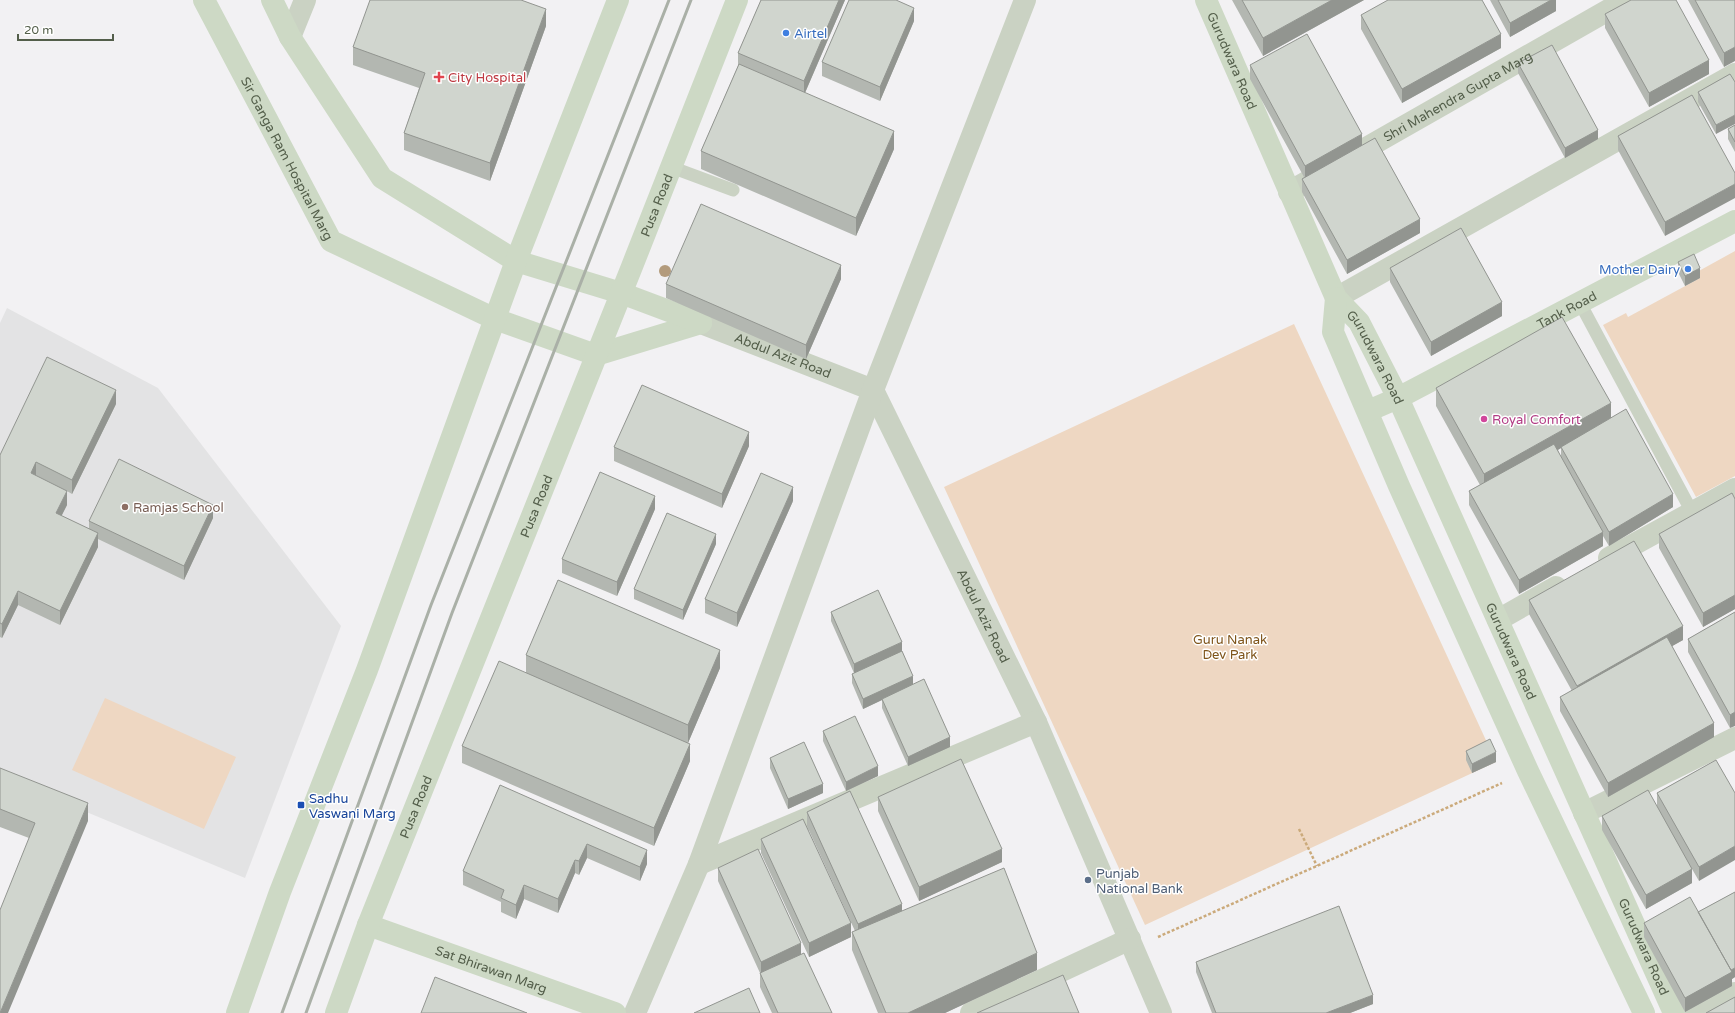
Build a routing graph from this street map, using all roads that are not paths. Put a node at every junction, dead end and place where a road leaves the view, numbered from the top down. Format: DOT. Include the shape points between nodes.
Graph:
graph roads {
  1 [pos="204,0"];
  2 [pos="272,0"];
  3 [pos="305,0"];
  4 [pos="618,0"];
  5 [pos="737,0"];
  6 [pos="1025,0"];
  7 [pos="1206,0"];
  8 [pos="1626,0"];
  9 [pos="290,37"];
  10 [pos="1735,74"];
  11 [pos="671,167"];
  12 [pos="733,190"];
  13 [pos="1289,192"];
  14 [pos="1735,222"];
  15 [pos="516,261"];
  16 [pos="621,293"];
  17 [pos="1336,298"];
  18 [pos="1580,303"];
  19 [pos="495,319"];
  20 [pos="701,324"];
  21 [pos="596,355"];
  22 [pos="873,390"];
  23 [pos="1398,398"];
  24 [pos="1368,411"];
  25 [pos="1735,489"];
  26 [pos="1692,512"];
  27 [pos="1595,566"];
  28 [pos="1574,577"];
  29 [pos="1498,620"];
  30 [pos="1036,722"];
  31 [pos="1735,738"];
  32 [pos="1584,813"];
  33 [pos="699,864"];
  34 [pos="368,925"];
  35 [pos="1132,944"];
  36 [pos="1735,993"];
  37 [pos="237,1013"];
  38 [pos="336,1013"];
  39 [pos="615,1013"];
  40 [pos="635,1013"];
  41 [pos="971,1013"];
  42 [pos="1161,1013"];
  43 [pos="1644,1013"];
  44 [pos="1674,1013"];
  45 [pos="1696,1013"];
  1 -- 19 [label="street, Sir Ganga Ram Hospital Marg" via="331,240"];
  2 -- 9 [label="street"];
  3 -- 9 [label="street"];
  4 -- 15 [label="street"];
  5 -- 11 [label="street, Pusa Road"];
  6 -- 22 [label="street"];
  7 -- 13 [label="street, Gurudwara Road"];
  8 -- 13 [label="street, Shri Mahendra Gupta Marg"];
  9 -- 15 [label="street" via="382,178"];
  10 -- 17 [label="street"];
  11 -- 12 [label="lane"];
  11 -- 16 [label="street, Pusa Road"];
  13 -- 17 [label="street, Gurudwara Road"];
  14 -- 18 [label="street, Tank Road"];
  15 -- 16 [label="street, Abdul Aziz Road"];
  15 -- 19 [label="street"];
  16 -- 20 [label="street, Abdul Aziz Road"];
  16 -- 21 [label="street, Pusa Road"];
  17 -- 23 [label="street, Gurudwara Road" via="1359,322"];
  17 -- 24 [label="street, Gurudwara Road" via="1333,332"];
  18 -- 23 [label="street, Tank Road"];
  18 -- 26 [label="lane"];
  19 -- 21 [label="street"];
  19 -- 37 [label="street" via="367,670 280,892"];
  20 -- 21 [label="street"];
  20 -- 22 [label="street, Abdul Aziz Road"];
  21 -- 34 [label="street, Pusa Road"];
  22 -- 30 [label="street, Abdul Aziz Road"];
  22 -- 33 [label="street"];
  23 -- 24 [label="street, Tank Road"];
  23 -- 29 [label="street, Gurudwara Road"];
  24 -- 43 [label="street, Gurudwara Road" via="1399,486 1528,771"];
  25 -- 26 [label="street"];
  26 -- 27 [label="street"];
  28 -- 29 [label="street"];
  29 -- 32 [label="street, Gurudwara Road"];
  30 -- 33 [label="street"];
  30 -- 35 [label="street, Abdul Aziz Road"];
  31 -- 32 [label="street"];
  32 -- 44 [label="street, Gurudwara Road"];
  33 -- 40 [label="street"];
  34 -- 38 [label="street, Pusa Road"];
  34 -- 39 [label="street, Sat Bhirawan Marg"];
  35 -- 41 [label="street"];
  35 -- 42 [label="street, Abdul Aziz Road"];
  36 -- 45 [label="street"];
}
